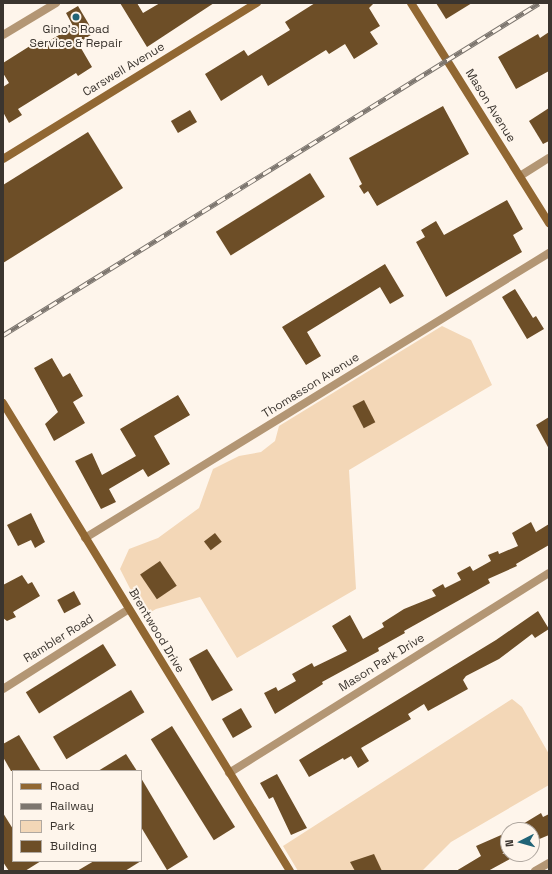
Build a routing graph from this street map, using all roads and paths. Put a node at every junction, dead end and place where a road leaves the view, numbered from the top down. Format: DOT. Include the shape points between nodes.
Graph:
graph roads {
  1 [pos="56,3"];
  2 [pos="257,3"];
  3 [pos="411,3"];
  4 [pos="3,35"];
  5 [pos="549,158"];
  6 [pos="3,159"];
  7 [pos="520,176"];
  8 [pos="549,223"];
  9 [pos="549,253"];
  10 [pos="3,403"];
  11 [pos="85,538"];
  12 [pos="549,573"];
  13 [pos="129,609"];
  14 [pos="3,688"];
  15 [pos="229,773"];
  16 [pos="549,863"];
  17 [pos="290,871"];
  18 [pos="535,871"];
  1 -- 4 [label="street"];
  2 -- 6 [label="street, Carswell Avenue"];
  3 -- 7 [label="street, Mason Avenue"];
  5 -- 7 [label="street"];
  7 -- 8 [label="street, Mason Avenue"];
  9 -- 11 [label="street, Thomasson Avenue"];
  10 -- 11 [label="street, Brentwood Drive"];
  11 -- 13 [label="street, Brentwood Drive"];
  12 -- 15 [label="street, Mason Park Drive"];
  13 -- 14 [label="street, Rambler Road"];
  13 -- 15 [label="street, Brentwood Drive"];
  15 -- 17 [label="street, Brentwood Drive"];
  16 -- 18 [label="street"];
}
